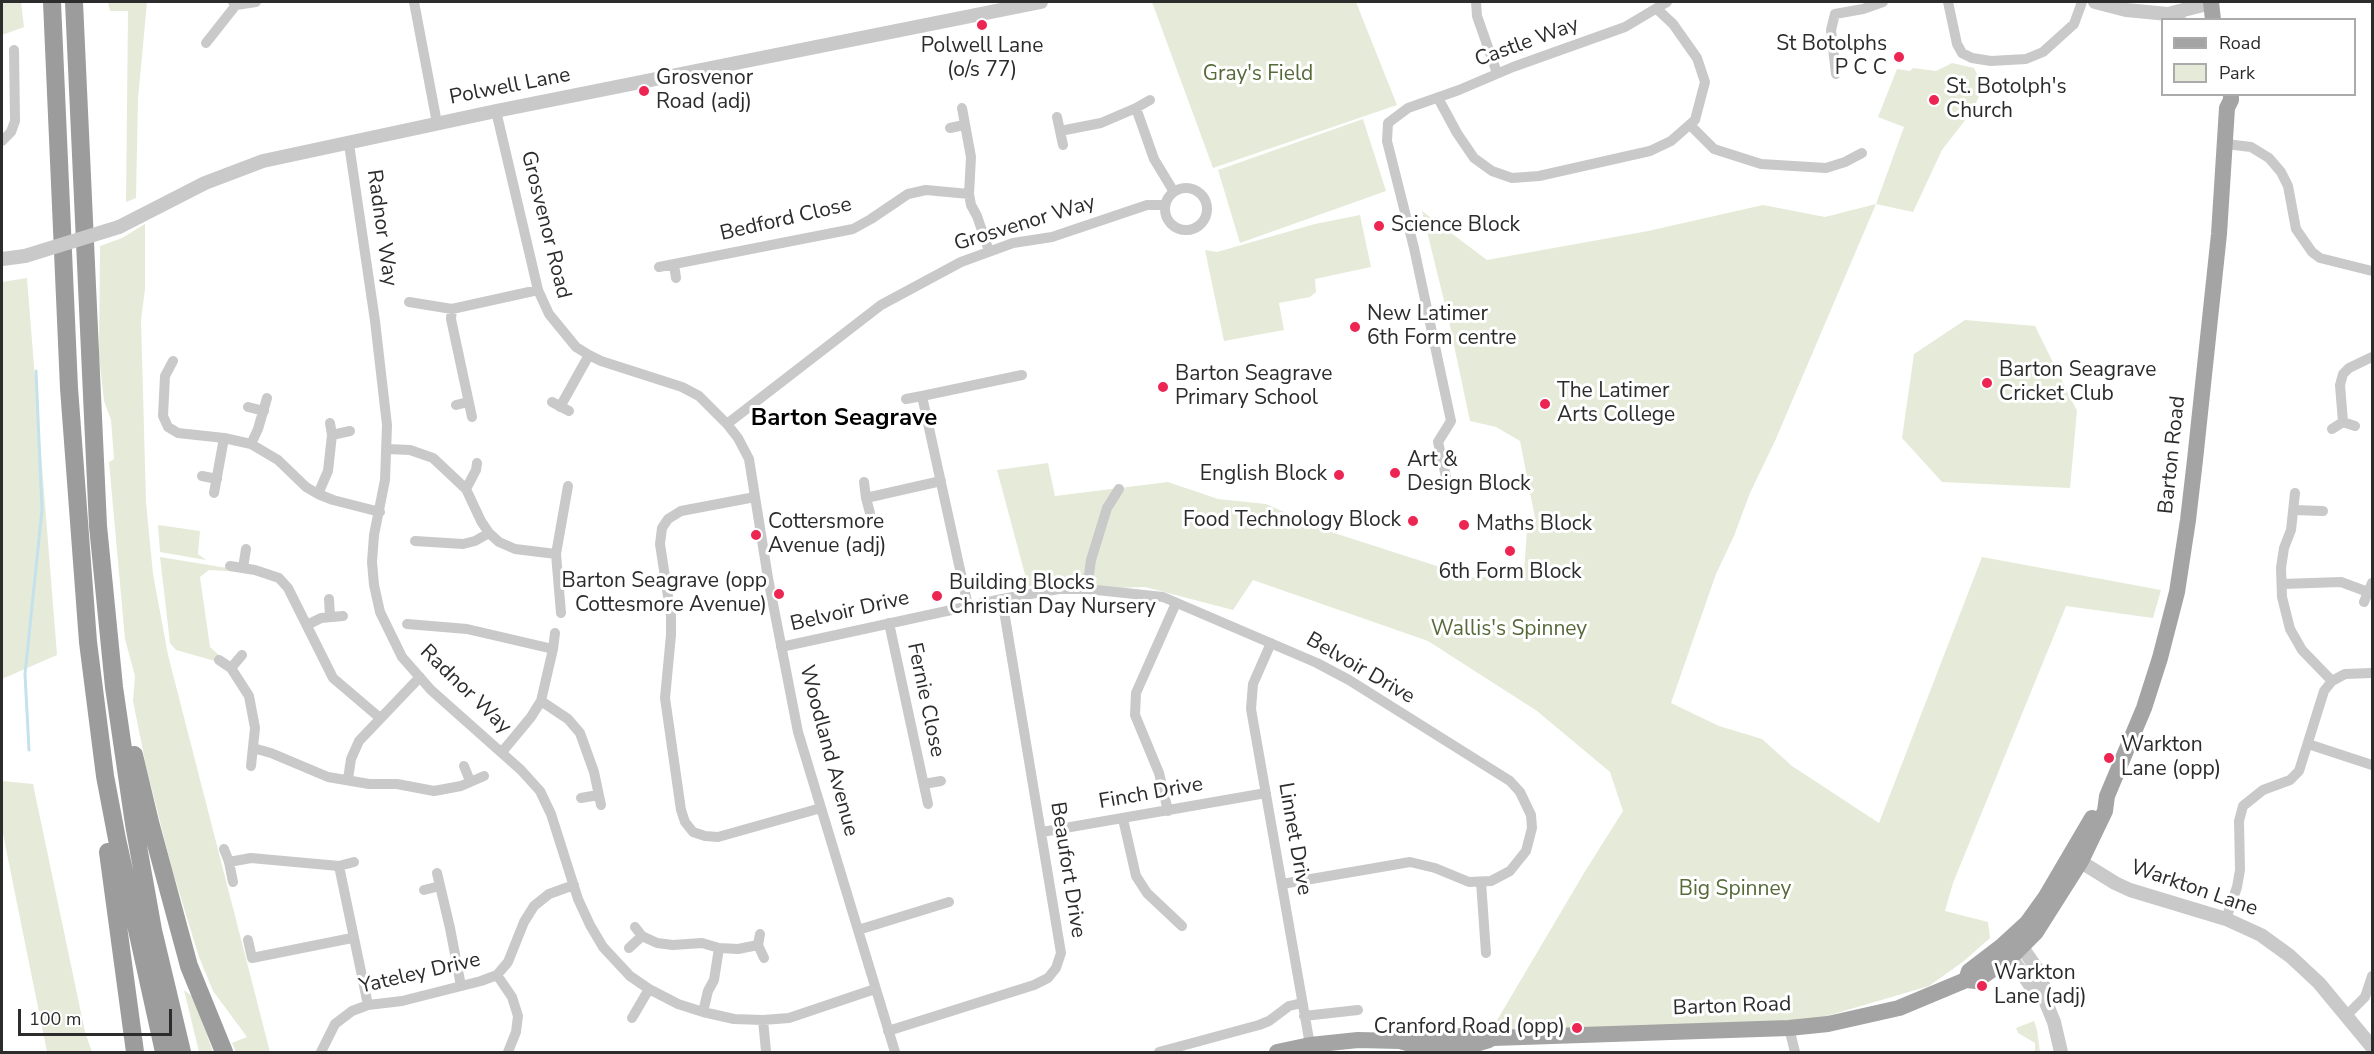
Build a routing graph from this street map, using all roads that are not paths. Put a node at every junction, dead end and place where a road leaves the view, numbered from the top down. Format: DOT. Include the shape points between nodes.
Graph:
graph roads {
  1 [pos="52,2"];
  2 [pos="74,2"];
  3 [pos="256,2"];
  4 [pos="414,2"];
  5 [pos="1041,2"];
  6 [pos="1476,2"];
  7 [pos="1667,2"];
  8 [pos="1883,2"];
  9 [pos="1948,2"];
  10 [pos="2082,2"];
  11 [pos="2095,2"];
  12 [pos="234,3"];
  13 [pos="2212,8"];
  14 [pos="1657,9"];
  15 [pos="2173,17"];
  16 [pos="206,43"];
  17 [pos="14,50"];
  18 [pos="1497,74"];
  19 [pos="1836,74"];
  20 [pos="1438,98"];
  21 [pos="2226,99"];
  22 [pos="1150,100"];
  23 [pos="962,108"];
  24 [pos="1136,108"];
  25 [pos="496,111"];
  26 [pos="1057,117"];
  27 [pos="438,123"];
  28 [pos="964,125"];
  29 [pos="1690,125"];
  30 [pos="950,128"];
  31 [pos="1060,131"];
  32 [pos="2,141"];
  33 [pos="349,144"];
  34 [pos="2226,144"];
  35 [pos="1063,145"];
  36 [pos="1862,153"];
  37 [pos="1174,192"];
  38 [pos="969,194"];
  39 [pos="1165,205"];
  40 [pos="989,251"];
  41 [pos="2,259"];
  42 [pos="674,264"];
  43 [pos="659,267"];
  44 [pos="2372,268"];
  45 [pos="676,278"];
  46 [pos="538,290"];
  47 [pos="409,302"];
  48 [pos="452,309"];
  49 [pos="589,355"];
  50 [pos="2373,357"];
  51 [pos="173,361"];
  52 [pos="1022,375"];
  53 [pos="1009,378"];
  54 [pos="1012,389"];
  55 [pos="922,396"];
  56 [pos="267,398"];
  57 [pos="906,399"];
  58 [pos="468,402"];
  59 [pos="456,405"];
  60 [pos="248,407"];
  61 [pos="560,407"];
  62 [pos="264,411"];
  63 [pos="472,417"];
  64 [pos="2343,422"];
  65 [pos="330,423"];
  66 [pos="727,424"];
  67 [pos="2355,426"];
  68 [pos="2332,429"];
  69 [pos="350,432"];
  70 [pos="332,435"];
  71 [pos="224,438"];
  72 [pos="251,444"];
  73 [pos="388,449"];
  74 [pos="477,463"];
  75 [pos="202,476"];
  76 [pos="217,478"];
  77 [pos="942,481"];
  78 [pos="864,482"];
  79 [pos="1448,485"];
  80 [pos="568,486"];
  81 [pos="466,489"];
  82 [pos="1119,489"];
  83 [pos="214,493"];
  84 [pos="2295,493"];
  85 [pos="318,494"];
  86 [pos="755,497"];
  87 [pos="866,498"];
  88 [pos="2294,510"];
  89 [pos="2323,511"];
  90 [pos="380,512"];
  91 [pos="870,513"];
  92 [pos="489,533"];
  93 [pos="422,538"];
  94 [pos="246,549"];
  95 [pos="556,554"];
  96 [pos="230,566"];
  97 [pos="243,568"];
  98 [pos="2282,584"];
  99 [pos="1088,589"];
  100 [pos="2368,592"];
  101 [pos="329,598"];
  102 [pos="1002,599"];
  103 [pos="1176,603"];
  104 [pos="968,606"];
  105 [pos="561,613"];
  106 [pos="330,616"];
  107 [pos="343,616"];
  108 [pos="889,623"];
  109 [pos="407,624"];
  110 [pos="307,625"];
  111 [pos="555,633"];
  112 [pos="1271,643"];
  113 [pos="781,648"];
  114 [pos="553,649"];
  115 [pos="242,655"];
  116 [pos="219,660"];
  117 [pos="231,668"];
  118 [pos="2373,673"];
  119 [pos="420,677"];
  120 [pos="2332,681"];
  121 [pos="114,687"];
  122 [pos="541,701"];
  123 [pos="380,718"];
  124 [pos="2308,744"];
  125 [pos="254,748"];
  126 [pos="502,752"];
  127 [pos="2373,765"];
  128 [pos="252,766"];
  129 [pos="464,766"];
  130 [pos="105,776"];
  131 [pos="484,776"];
  132 [pos="348,779"];
  133 [pos="942,781"];
  134 [pos="470,782"];
  135 [pos="924,784"];
  136 [pos="1266,793"];
  137 [pos="581,798"];
  138 [pos="928,804"];
  139 [pos="821,808"];
  140 [pos="1168,811"];
  141 [pos="1123,819"];
  142 [pos="1042,832"];
  143 [pos="224,849"];
  144 [pos="2076,858"];
  145 [pos="229,862"];
  146 [pos="354,862"];
  147 [pos="339,866"];
  148 [pos="437,873"];
  149 [pos="233,882"];
  150 [pos="1480,882"];
  151 [pos="1282,884"];
  152 [pos="574,885"];
  153 [pos="440,886"];
  154 [pos="424,890"];
  155 [pos="949,902"];
  156 [pos="2226,919"];
  157 [pos="1182,926"];
  158 [pos="858,930"];
  159 [pos="352,938"];
  160 [pos="248,940"];
  161 [pos="2013,946"];
  162 [pos="629,948"];
  163 [pos="719,948"];
  164 [pos="1486,953"];
  165 [pos="764,958"];
  166 [pos="497,975"];
  167 [pos="2373,976"];
  168 [pos="461,986"];
  169 [pos="649,989"];
  170 [pos="875,989"];
  171 [pos="1302,1003"];
  172 [pos="368,1005"];
  173 [pos="1358,1010"];
  174 [pos="703,1012"];
  175 [pos="2347,1015"];
  176 [pos="1304,1016"];
  177 [pos="632,1018"];
  178 [pos="763,1020"];
  179 [pos="1790,1028"];
  180 [pos="888,1031"];
  181 [pos="1310,1046"];
  182 [pos="2373,1047"];
  183 [pos="1446,1048"];
  184 [pos="766,1051"];
  185 [pos="135,1053"];
  186 [pos="164,1053"];
  187 [pos="182,1053"];
  188 [pos="224,1053"];
  189 [pos="321,1053"];
  190 [pos="508,1053"];
  191 [pos="895,1053"];
  192 [pos="1159,1053"];
  193 [pos="1277,1053"];
  194 [pos="1795,1053"];
  195 [pos="2061,1053"];
  1 -- 130 [label="highway" via="69,388 88,642"];
  2 -- 121 [label="highway" via="98,526"];
  3 -- 12 [label="street"];
  4 -- 27 [label="street"];
  5 -- 25 [label="street, Polwell Lane"];
  6 -- 18 [label="street"];
  7 -- 14 [label="street, Castle Way"];
  8 -- 19 [label="street" via="1835,14 1831,30"];
  9 -- 10 [label="street" via="1956,44 1962,54 1991,61 2026,59 2043,52 2074,24"];
  11 -- 15 [label="street"];
  12 -- 16 [label="street"];
  13 -- 15 [label="street"];
  14 -- 18 [label="street, Castle Way" via="1625,27"];
  14 -- 29 [label="street" via="1674,24 1697,58 1705,82 1701,104"];
  17 -- 32 [label="street" via="15,121"];
  18 -- 20 [label="street, Castle Way"];
  20 -- 29 [label="street" via="1474,158 1492,171 1512,178 1539,176 1650,151 1671,141"];
  20 -- 79 [label="street, Castle Way" via="1398,114 1388,123 1387,141 1451,421 1438,442"];
  21 -- 34 [label="main road, Barton Road"];
  22 -- 24 [label="street"];
  23 -- 28 [label="street"];
  24 -- 31 [label="street" via="1101,123"];
  24 -- 37 [label="street" via="1154,159"];
  25 -- 27 [label="street, Polwell Lane"];
  25 -- 46 [label="street, Grosvenor Road"];
  26 -- 31 [label="street"];
  27 -- 33 [label="street, Polwell Lane"];
  28 -- 30 [label="street"];
  28 -- 38 [label="street" via="971,157"];
  29 -- 36 [label="street" via="1714,149 1761,164 1826,168"];
  31 -- 35 [label="street"];
  33 -- 41 [label="street, Polwell Lane, bridge" via="263,161 205,183 119,227 25,256"];
  33 -- 73 [label="street, Radnor Way"];
  34 -- 44 [label="street" via="2251,147 2269,158 2281,172 2288,186 2296,229 2312,252 2320,258"];
  34 -- 144 [label="main road, Barton Road" via="2193,482 2176,592 2144,708"];
  37 -- 39 [label="street"];
  37 -- 39 [label="street" via="1186,188 1203,196 1207,206 1203,223 1192,230 1178,229 1168,219"];
  38 -- 40 [label="street"];
  38 -- 42 [label="street, Bedford Close" via="926,190 908,194 853,229"];
  39 -- 40 [label="street, Grosvenor Way" via="1147,204 1052,237"];
  40 -- 66 [label="street, Grosvenor Way" via="881,305"];
  42 -- 43 [label="street, Bedford Close"];
  42 -- 45 [label="street"];
  46 -- 48 [label="street"];
  46 -- 49 [label="street, Grosvenor Road" via="549,314 576,347"];
  47 -- 48 [label="street"];
  48 -- 58 [label="street"];
  49 -- 61 [label="street"];
  49 -- 66 [label="street, Grosvenor Road" via="682,387 699,396"];
  50 -- 64 [label="street" via="2343,374"];
  51 -- 71 [label="street" via="165,376 163,416 168,427 178,433"];
  52 -- 53 [label="street"];
  53 -- 54 [label="street"];
  53 -- 55 [label="street"];
  55 -- 57 [label="street"];
  55 -- 77 [label="street"];
  56 -- 62 [label="street"];
  58 -- 59 [label="street"];
  58 -- 63 [label="street"];
  60 -- 62 [label="street"];
  62 -- 72 [label="street"];
  64 -- 67 [label="street"];
  64 -- 68 [label="street"];
  65 -- 70 [label="street"];
  66 -- 86 [label="street, Woodland Avenue" via="748,459"];
  69 -- 70 [label="street"];
  70 -- 85 [label="street" via="328,471"];
  71 -- 72 [label="street"];
  71 -- 76 [label="street"];
  72 -- 85 [label="street" via="278,460"];
  73 -- 81 [label="street" via="410,450 433,458"];
  73 -- 90 [label="street, Radnor Way"];
  74 -- 81 [label="street"];
  75 -- 76 [label="street"];
  76 -- 83 [label="street"];
  77 -- 87 [label="street"];
  77 -- 104 [label="street"];
  78 -- 87 [label="street"];
  80 -- 95 [label="street"];
  81 -- 92 [label="street"];
  82 -- 99 [label="street" via="1107,508 1091,560"];
  84 -- 88 [label="street"];
  85 -- 90 [label="street"];
  86 -- 113 [label="street, Woodland Avenue"];
  86 -- 139 [label="street" via="681,511 662,528 660,544 671,616 665,698 681,810 693,832 718,837"];
  87 -- 91 [label="street"];
  88 -- 89 [label="street"];
  88 -- 98 [label="street" via="2284,548"];
  90 -- 119 [label="street, Radnor Way" via="372,562 380,612 402,657"];
  92 -- 93 [label="street" via="463,544"];
  92 -- 95 [label="street" via="514,549"];
  94 -- 97 [label="street"];
  95 -- 105 [label="street"];
  96 -- 97 [label="street"];
  97 -- 110 [label="street" via="279,578"];
  98 -- 100 [label="street" via="2341,582"];
  98 -- 120 [label="street" via="2290,629 2302,650"];
  99 -- 102 [label="street, Belvoir Drive" via="1059,589"];
  99 -- 103 [label="street, Belvoir Drive" via="1163,597"];
  101 -- 106 [label="street"];
  102 -- 104 [label="street, Belvoir Drive"];
  102 -- 142 [label="street, Beaufort Drive"];
  103 -- 112 [label="street, Belvoir Drive"];
  103 -- 140 [label="street" via="1136,693 1135,715 1159,773"];
  104 -- 108 [label="street, Belvoir Drive"];
  106 -- 107 [label="street"];
  106 -- 110 [label="street"];
  108 -- 113 [label="street, Belvoir Drive"];
  108 -- 135 [label="street, Fernie Close"];
  109 -- 114 [label="street" via="420,631 467,629"];
  110 -- 123 [label="street" via="333,678"];
  111 -- 114 [label="street"];
  112 -- 136 [label="street, Linnet Drive" via="1257,671 1251,697"];
  112 -- 150 [label="street, Belvoir Drive" via="1348,681 1510,781 1520,792 1528,805 1530,842 1510,871"];
  113 -- 139 [label="street, Woodland Avenue" via="798,732"];
  114 -- 122 [label="street"];
  115 -- 117 [label="street"];
  116 -- 117 [label="street"];
  117 -- 125 [label="street" via="254,711"];
  118 -- 120 [label="street" via="2355,672"];
  119 -- 123 [label="street"];
  119 -- 126 [label="street, Radnor Way"];
  120 -- 124 [label="street" via="2324,692"];
  121 -- 187 [label="highway" via="151,918"];
  121 -- 188 [label="highway" via="189,966"];
  122 -- 126 [label="street"];
  122 -- 137 [label="street" via="580,733 599,800"];
  123 -- 132 [label="street" via="359,741"];
  124 -- 127 [label="street"];
  124 -- 156 [label="street" via="2300,771 2290,780 2263,790 2243,806 2239,821 2240,870"];
  125 -- 128 [label="street"];
  125 -- 132 [label="street" via="328,777"];
  126 -- 152 [label="street, Radnor Way" via="540,790"];
  129 -- 134 [label="street"];
  130 -- 185 [label="highway" via="106,840"];
  130 -- 186 [label="highway"];
  131 -- 134 [label="street"];
  132 -- 134 [label="street" via="434,791"];
  133 -- 135 [label="street, Fernie Close"];
  135 -- 138 [label="street, Fernie Close"];
  136 -- 140 [label="street, Finch Drive"];
  136 -- 151 [label="street, Linnet Drive"];
  139 -- 158 [label="street, Woodland Avenue"];
  140 -- 141 [label="street, Finch Drive"];
  141 -- 142 [label="street, Finch Drive"];
  141 -- 157 [label="street" via="1136,876 1147,893"];
  142 -- 180 [label="street, Beaufort Drive" via="1061,953 1056,968 1048,978 1034,985"];
  143 -- 145 [label="street"];
  144 -- 156 [label="street, Warkton Lane" via="2130,890"];
  144 -- 161 [label="main road, Barton Road"];
  145 -- 147 [label="street" via="251,858"];
  145 -- 149 [label="street"];
  146 -- 147 [label="street"];
  147 -- 159 [label="street"];
  148 -- 153 [label="street"];
  150 -- 151 [label="street" via="1458,879 1410,862"];
  150 -- 164 [label="street"];
  151 -- 171 [label="street, Linnet Drive"];
  152 -- 166 [label="street, Yateley Drive" via="549,894 534,906 508,962"];
  152 -- 169 [label="street, Radnor Way" via="603,947"];
  153 -- 154 [label="street"];
  153 -- 168 [label="street"];
  155 -- 158 [label="street"];
  156 -- 175 [label="street, Warkton Lane" via="2261,935 2290,956"];
  158 -- 170 [label="street, Woodland Avenue"];
  159 -- 160 [label="street" via="252,958"];
  159 -- 172 [label="street"];
  161 -- 179 [label="main road, Barton Road" via="1969,970 1966,980 1899,1008"];
  161 -- 195 [label="street" via="2055,1022"];
  162 -- 163 [label="street" via="638,931 657,943 702,943"];
  163 -- 165 [label="street" via="738,949 759,940"];
  163 -- 174 [label="street"];
  166 -- 168 [label="street, Yateley Drive"];
  166 -- 190 [label="street" via="512,997 518,1016"];
  167 -- 175 [label="street" via="2365,997"];
  168 -- 172 [label="street, Yateley Drive"];
  169 -- 174 [label="street, Radnor Way"];
  169 -- 177 [label="street"];
  170 -- 178 [label="street, Radnor Way" via="789,1018"];
  170 -- 180 [label="street, Woodland Avenue"];
  171 -- 176 [label="street, Linnet Drive"];
  171 -- 192 [label="street" via="1289,1006 1269,1022"];
  172 -- 189 [label="street, Yateley Drive" via="335,1024"];
  173 -- 176 [label="street"];
  174 -- 178 [label="street, Radnor Way"];
  175 -- 182 [label="street, Warkton Lane"];
  176 -- 181 [label="street, Linnet Drive"];
  178 -- 184 [label="street"];
  179 -- 183 [label="main road, Barton Road" via="1493,1038 1469,1035"];
  179 -- 194 [label="street"];
  180 -- 191 [label="street, Woodland Avenue"];
  181 -- 183 [label="main road, Barton Road" via="1358,1040 1400,1041 1409,1037"];
  181 -- 193 [label="main road, Barton Road"];
}
